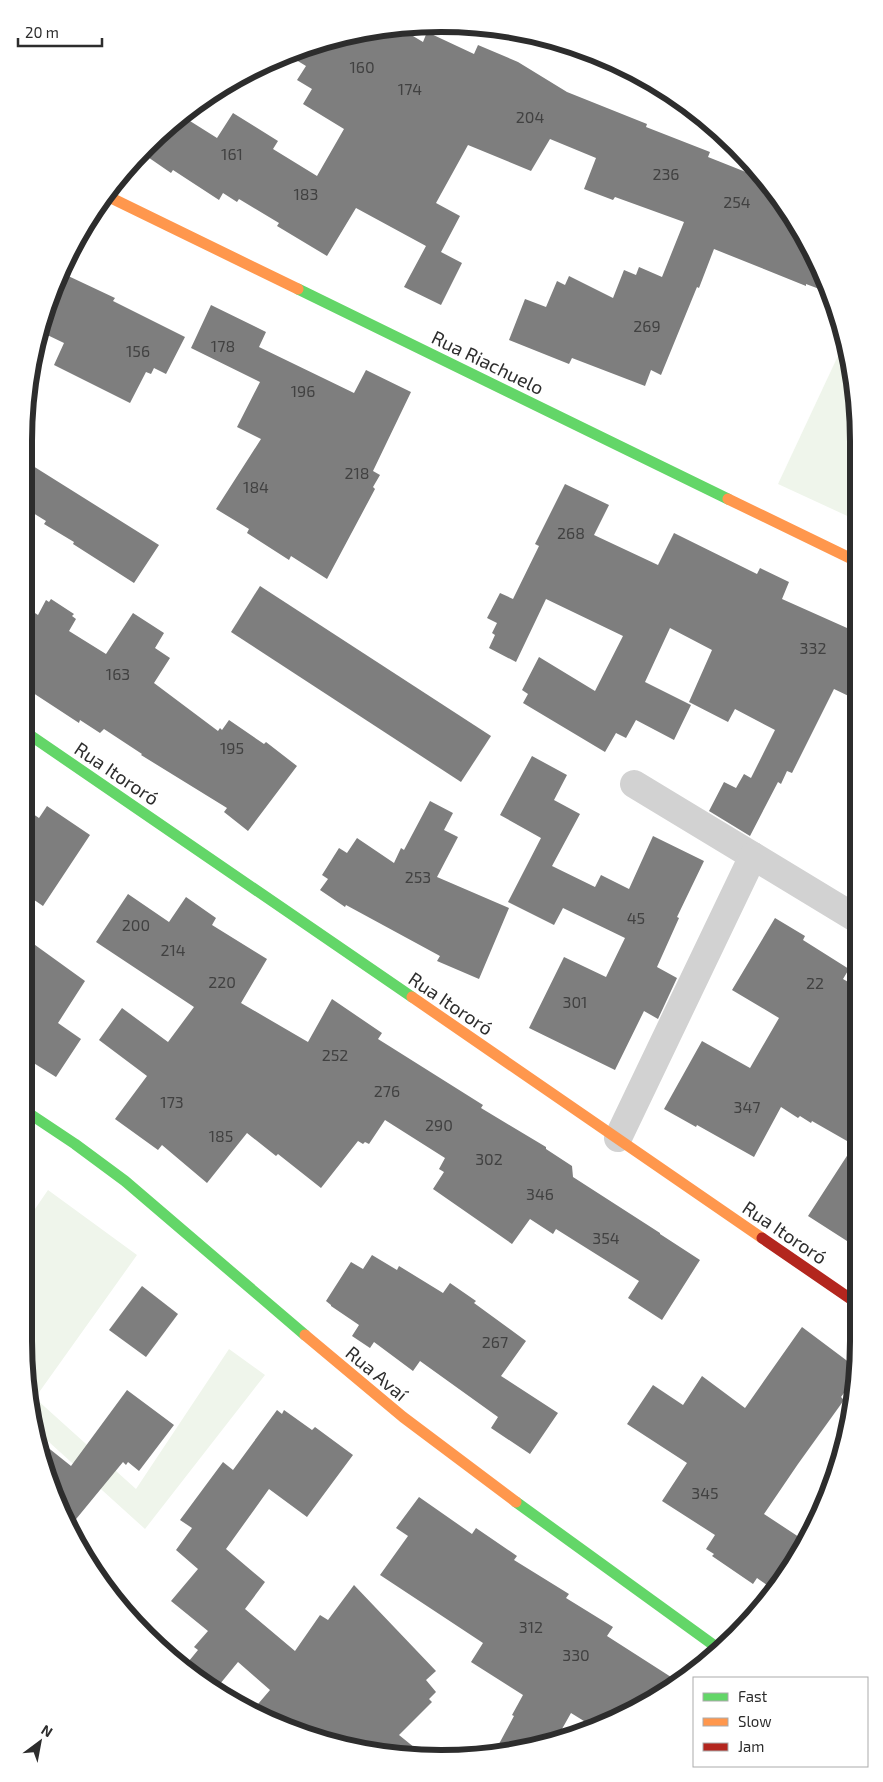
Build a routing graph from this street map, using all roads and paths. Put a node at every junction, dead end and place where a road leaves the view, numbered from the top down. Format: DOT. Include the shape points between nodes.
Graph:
graph roads {
  1 [pos="113,199"];
  2 [pos="850,558"];
  3 [pos="32,736"];
  4 [pos="634,784"];
  5 [pos="753,856"];
  6 [pos="850,915"];
  7 [pos="32,1115"];
  8 [pos="618,1138"];
  9 [pos="850,1298"];
  10 [pos="714,1645"];
  1 -- 2 [label="street, Rua Riachuelo"];
  3 -- 8 [label="street, Rua Itororó"];
  4 -- 5 [label="street"];
  5 -- 6 [label="street"];
  5 -- 8 [label="street"];
  7 -- 10 [label="street, Rua Avaí" via="124,1180 420,1432"];
  8 -- 9 [label="street, Rua Itororó"];
}
